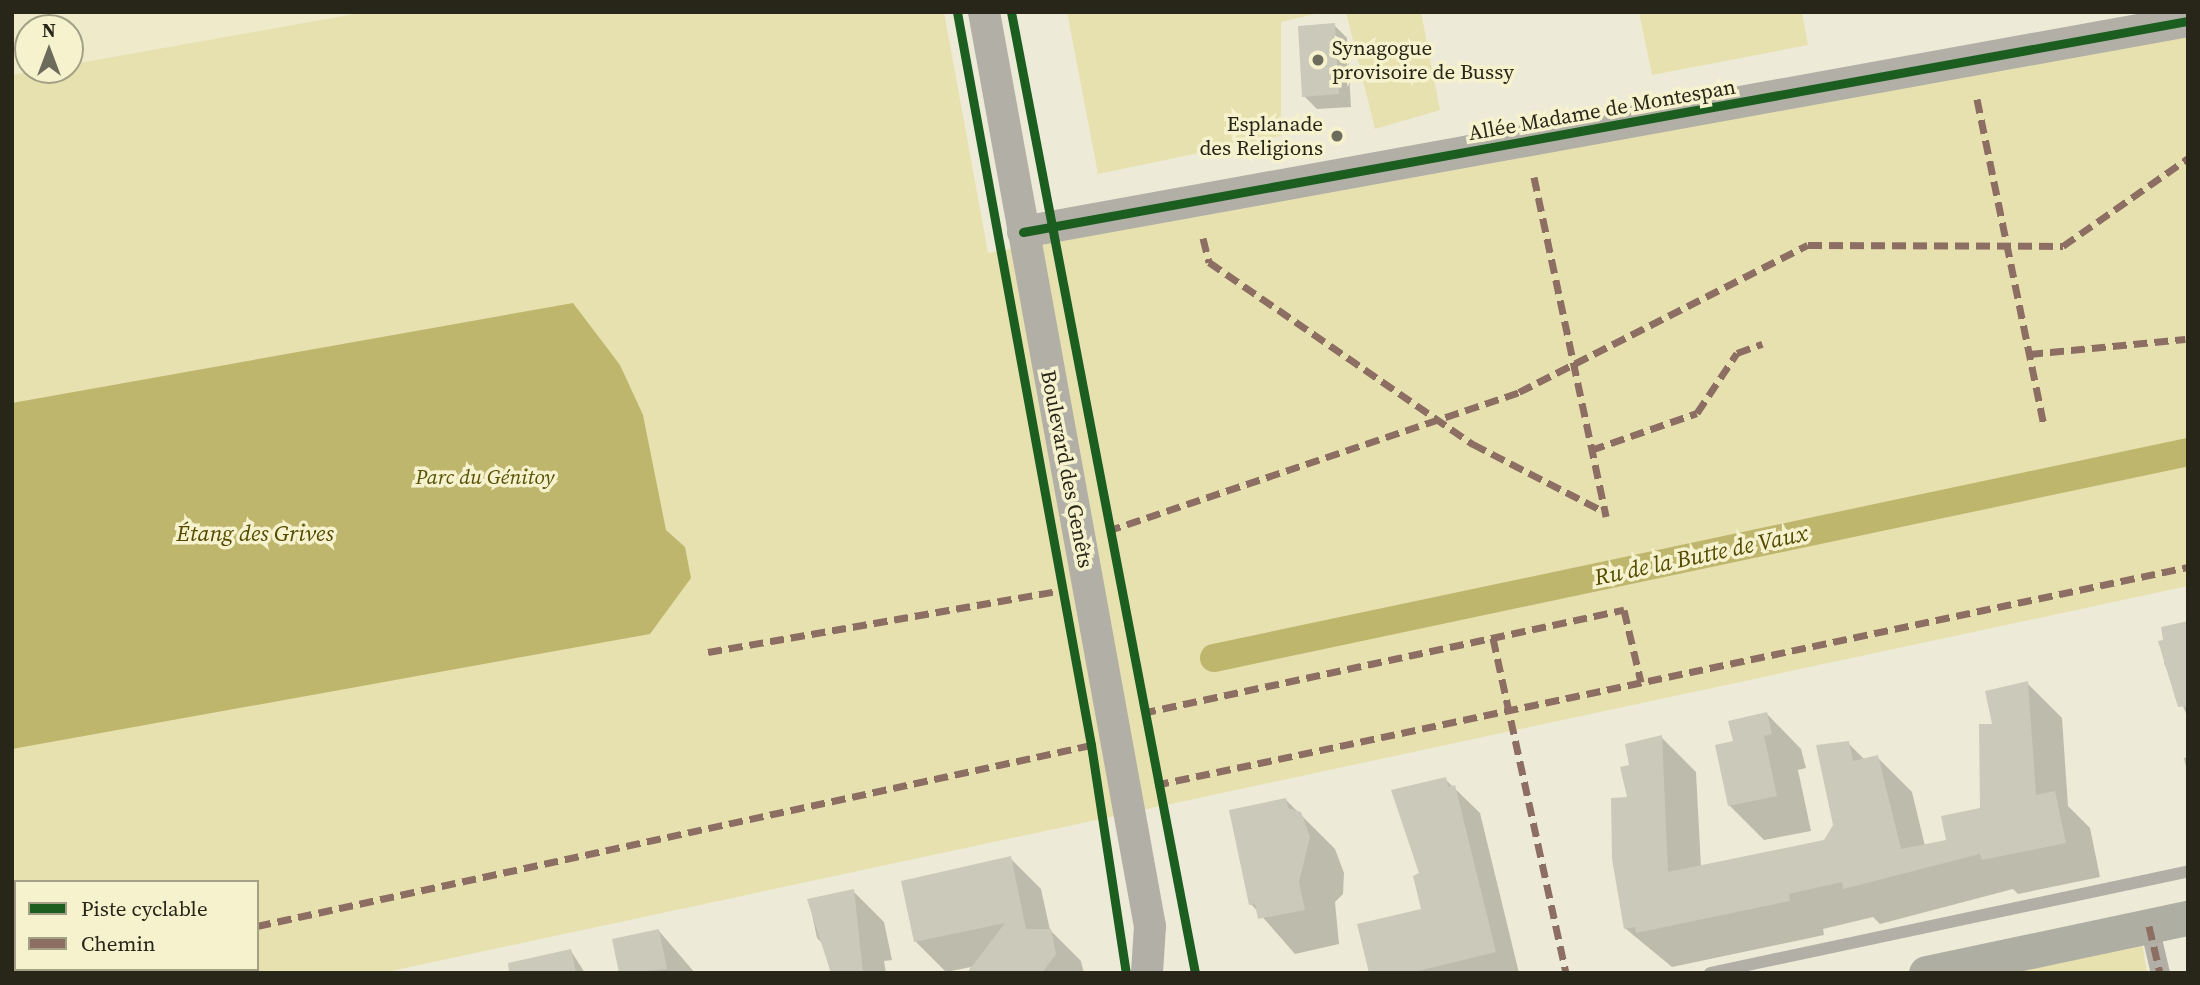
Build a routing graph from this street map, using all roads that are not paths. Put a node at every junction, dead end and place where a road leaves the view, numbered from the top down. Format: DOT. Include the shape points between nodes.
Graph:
graph roads {
  1 [pos="984,12"];
  2 [pos="2188,21"];
  3 [pos="1023,232"];
  4 [pos="2188,871"];
  5 [pos="2188,918"];
  6 [pos="1150,926"];
  7 [pos="2149,926"];
  8 [pos="1147,973"];
  9 [pos="1172,973"];
  10 [pos="1710,973"];
  11 [pos="1926,973"];
  12 [pos="2160,973"];
  1 -- 3 [label="street, Boulevard des Genêts"];
  2 -- 3 [label="street, Allée Madame de Montespan"];
  3 -- 6 [label="street, Boulevard des Genêts"];
  4 -- 10 [label="lane"];
  5 -- 7 [label="main road"];
  6 -- 8 [label="street, Boulevard des Genêts"];
  6 -- 9 [label="street, Boulevard des Genêts"];
  7 -- 11 [label="main road"];
  7 -- 12 [label="street"];
}
